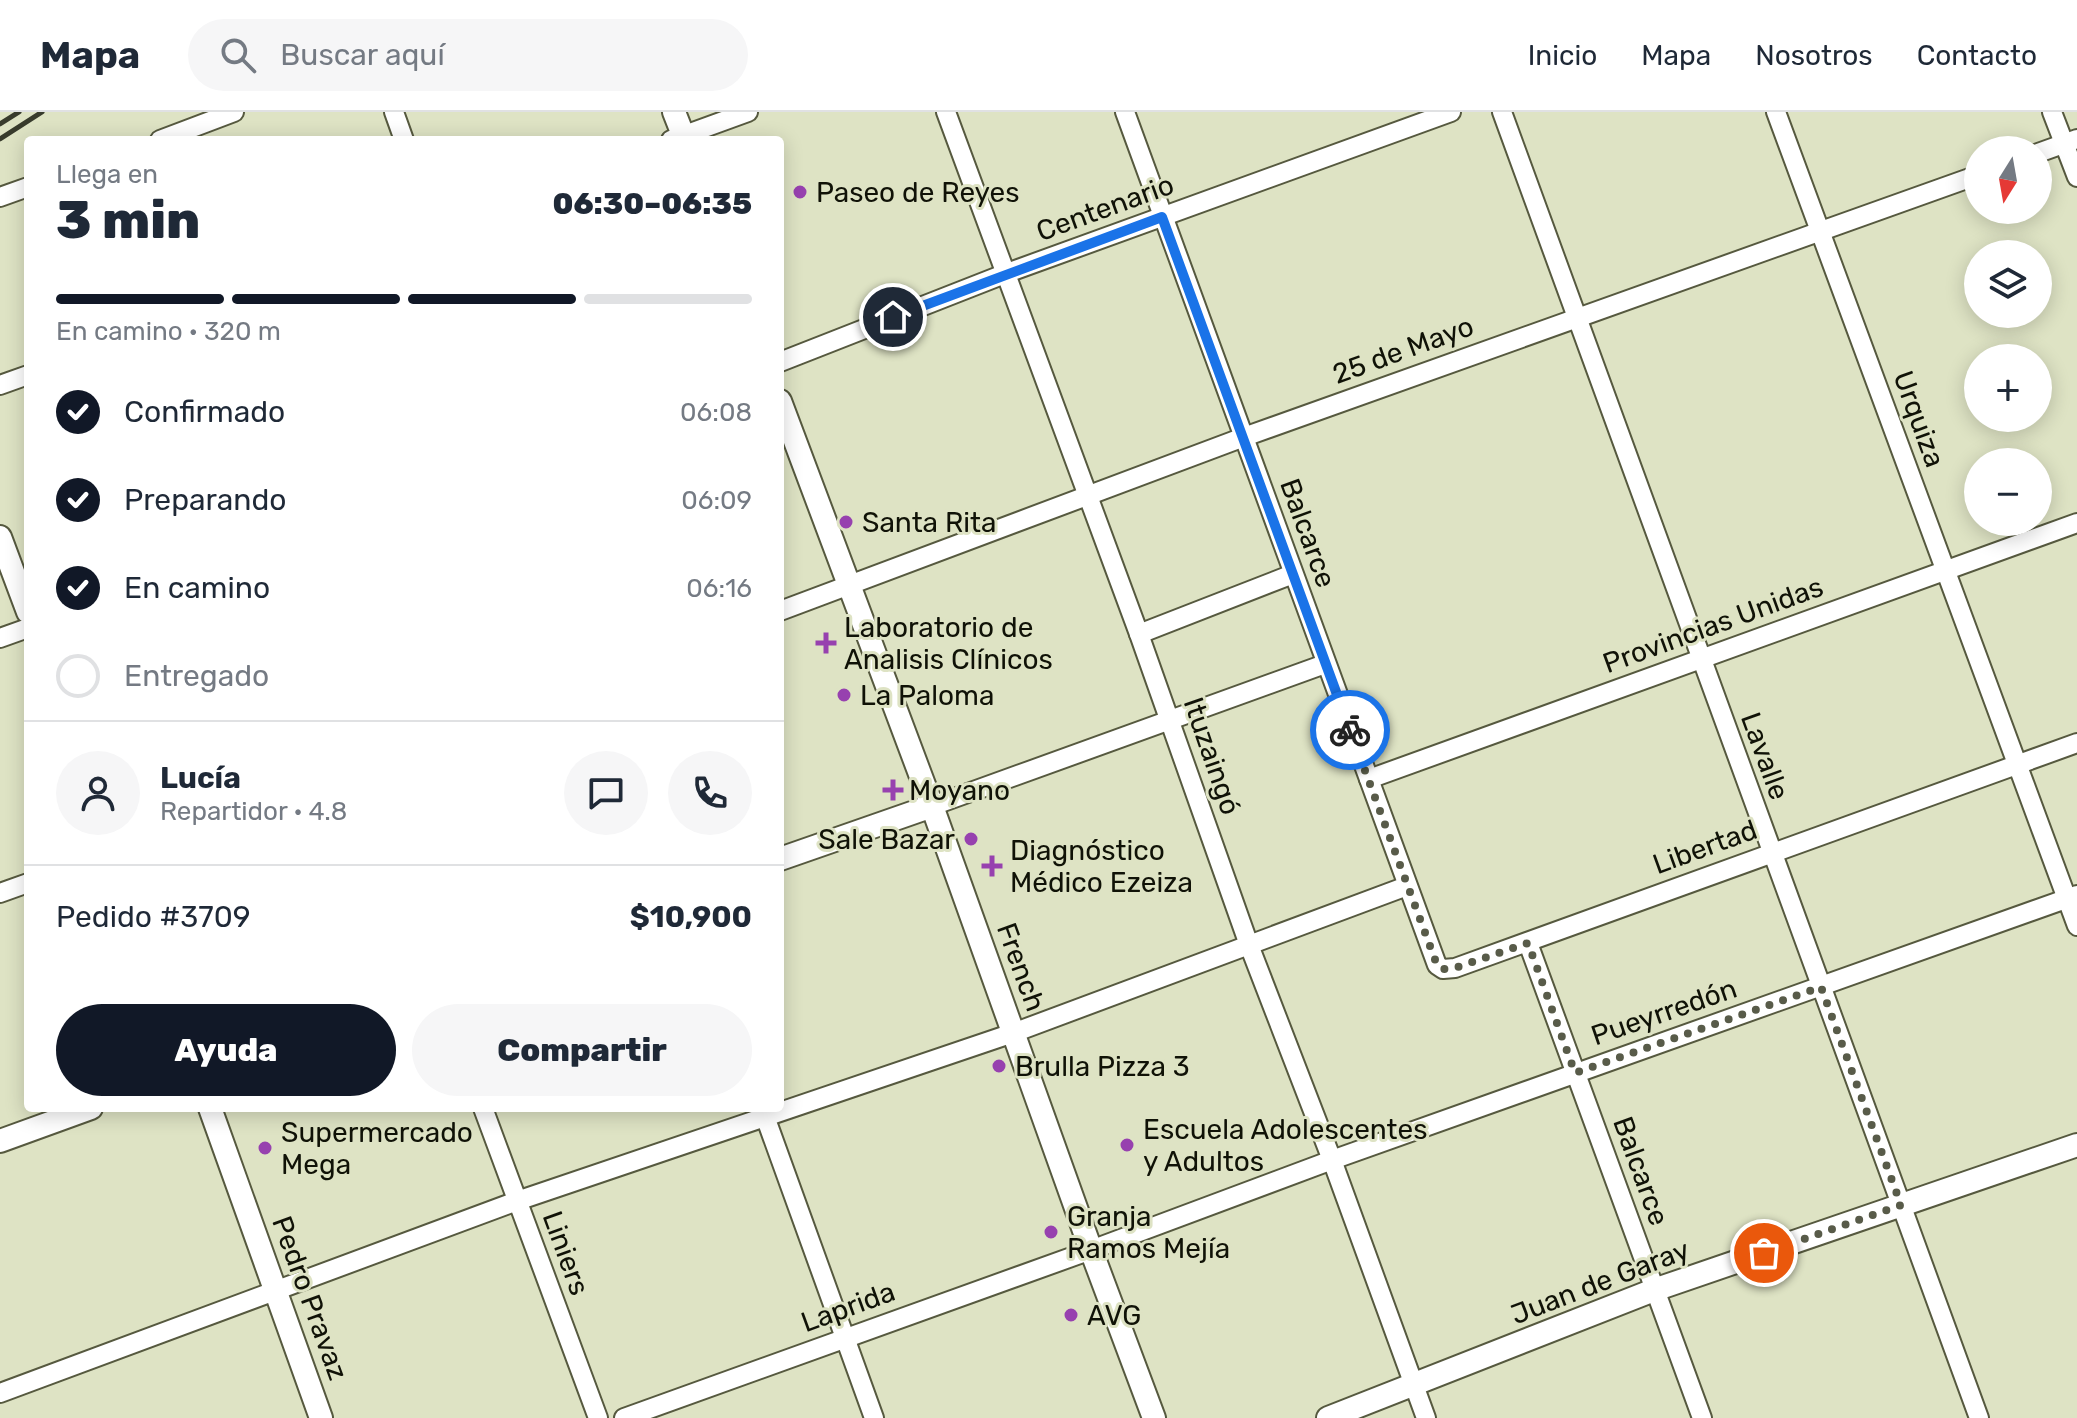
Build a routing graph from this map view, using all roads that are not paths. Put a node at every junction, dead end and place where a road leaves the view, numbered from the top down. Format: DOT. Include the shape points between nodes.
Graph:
graph roads {
  1 [pos="234,112"];
  2 [pos="394,112"];
  3 [pos="674,112"];
  4 [pos="748,112"];
  5 [pos="946,112"];
  6 [pos="1125,112"];
  7 [pos="1451,112"];
  8 [pos="1502,112"];
  9 [pos="1776,112"];
  10 [pos="2052,112"];
  11 [pos="171,136"];
  12 [pos="403,136"];
  13 [pos="679,136"];
  14 [pos="688,136"];
  15 [pos="2071,142"];
  16 [pos="2052,148"];
  17 [pos="2077,177"];
  18 [pos="1964,180"];
  19 [pos="24,188"];
  20 [pos="0,197"];
  21 [pos="1162,217"];
  22 [pos="1820,232"];
  23 [pos="1007,273"];
  24 [pos="1578,318"];
  25 [pos="784,360"];
  26 [pos="24,376"];
  27 [pos="0,385"];
  28 [pos="784,412"];
  29 [pos="1244,437"];
  30 [pos="1088,494"];
  31 [pos="2077,523"];
  32 [pos="0,537"];
  33 [pos="1946,571"];
  34 [pos="1293,574"];
  35 [pos="849,586"];
  36 [pos="24,601"];
  37 [pos="784,610"];
  38 [pos="24,629"];
  39 [pos="1139,634"];
  40 [pos="0,638"];
  41 [pos="1700,660"];
  42 [pos="1325,664"];
  43 [pos="1170,720"];
  44 [pos="2077,743"];
  45 [pos="2017,765"];
  46 [pos="1369,779"];
  47 [pos="932,806"];
  48 [pos="1770,852"];
  49 [pos="784,858"];
  50 [pos="24,884"];
  51 [pos="1407,886"];
  52 [pos="0,893"];
  53 [pos="2072,897"];
  54 [pos="2077,926"];
  55 [pos="1528,943"];
  56 [pos="1249,945"];
  57 [pos="1443,969"];
  58 [pos="1821,987"];
  59 [pos="1013,1033"];
  60 [pos="1575,1073"];
  61 [pos="784,1107"];
  62 [pos="80,1112"];
  63 [pos="211,1112"];
  64 [pos="484,1112"];
  65 [pos="764,1113"];
  66 [pos="0,1141"];
  67 [pos="2077,1145"];
  68 [pos="1332,1160"];
  69 [pos="517,1201"];
  70 [pos="1901,1205"];
  71 [pos="1091,1250"];
  72 [pos="1654,1290"];
  73 [pos="275,1291"];
  74 [pos="845,1338"];
  75 [pos="1415,1386"];
  76 [pos="0,1393"];
  77 [pos="321,1418"];
  78 [pos="598,1418"];
  79 [pos="624,1418"];
  80 [pos="874,1418"];
  81 [pos="1154,1418"];
  82 [pos="1328,1418"];
  83 [pos="1426,1418"];
  84 [pos="1702,1418"];
  85 [pos="1979,1418"];
  1 -- 11 [label="street"];
  2 -- 12 [label="street"];
  3 -- 13 [label="street"];
  4 -- 14 [label="street"];
  5 -- 23 [label="street, Ituzaingó"];
  6 -- 21 [label="street, Balcarce"];
  7 -- 21 [label="street, Centenario"];
  8 -- 24 [label="street, Lavalle"];
  9 -- 22 [label="street, Urquiza"];
  10 -- 15 [label="street"];
  15 -- 16 [label="street"];
  15 -- 17 [label="street"];
  18 -- 22 [label="street, 25 de Mayo"];
  19 -- 20 [label="street"];
  21 -- 23 [label="street, Centenario"];
  21 -- 29 [label="street, Balcarce"];
  22 -- 24 [label="street, 25 de Mayo"];
  22 -- 33 [label="street, Urquiza"];
  23 -- 25 [label="street, Centenario"];
  23 -- 30 [label="street, Ituzaingó"];
  24 -- 29 [label="street, 25 de Mayo"];
  24 -- 41 [label="street, Lavalle"];
  26 -- 27 [label="street"];
  28 -- 35 [label="street, French"];
  29 -- 30 [label="street, 25 de Mayo"];
  29 -- 34 [label="street, Balcarce"];
  30 -- 35 [label="street, 25 de Mayo"];
  30 -- 39 [label="street, Ituzaingó"];
  31 -- 33 [label="street, Provincias Unidas"];
  32 -- 36 [label="street"];
  33 -- 41 [label="street, Provincias Unidas"];
  33 -- 45 [label="street, Urquiza"];
  34 -- 39 [label="street"];
  34 -- 42 [label="street, Balcarce"];
  35 -- 37 [label="street, 25 de Mayo"];
  35 -- 47 [label="street, French"];
  38 -- 40 [label="street"];
  39 -- 43 [label="street, Ituzaingó"];
  41 -- 46 [label="street, Provincias Unidas"];
  41 -- 48 [label="street, Lavalle"];
  42 -- 43 [label="street"];
  42 -- 46 [label="street, Balcarce"];
  43 -- 47 [label="street"];
  43 -- 56 [label="street, Ituzaingó"];
  44 -- 45 [label="street, Libertad"];
  45 -- 48 [label="street, Libertad"];
  45 -- 53 [label="street, Urquiza"];
  46 -- 51 [label="street, Balcarce"];
  47 -- 49 [label="street"];
  47 -- 59 [label="street, French"];
  48 -- 55 [label="street, Libertad"];
  48 -- 58 [label="street, Lavalle"];
  50 -- 52 [label="street"];
  51 -- 56 [label="street"];
  51 -- 57 [label="street, Balcarce" via="1433,958"];
  53 -- 54 [label="street, Urquiza"];
  53 -- 58 [label="street, Pueyrredón"];
  55 -- 57 [label="street, Libertad"];
  55 -- 60 [label="street, Balcarce"];
  56 -- 59 [label="street"];
  56 -- 68 [label="street, Ituzaingó"];
  58 -- 60 [label="street, Pueyrredón"];
  58 -- 70 [label="street, Lavalle"];
  59 -- 61 [label="street"];
  59 -- 71 [label="street, French"];
  60 -- 68 [label="street, Pueyrredón"];
  60 -- 72 [label="street, Balcarce"];
  62 -- 66 [label="street"];
  63 -- 73 [label="street, Pedro Pravaz"];
  64 -- 69 [label="street, Liniers"];
  65 -- 69 [label="street"];
  65 -- 74 [label="street"];
  67 -- 70 [label="street, Juan de Garay"];
  68 -- 71 [label="street, Pueyrredón"];
  68 -- 75 [label="street, Ituzaingó"];
  69 -- 73 [label="street"];
  69 -- 78 [label="street, Liniers"];
  70 -- 72 [label="street, Juan de Garay"];
  70 -- 85 [label="street, Lavalle"];
  71 -- 74 [label="street, Laprida"];
  71 -- 81 [label="street, French"];
  72 -- 75 [label="street, Juan de Garay"];
  72 -- 84 [label="street, Balcarce"];
  73 -- 76 [label="street"];
  73 -- 77 [label="street, Pedro Pravaz"];
  74 -- 79 [label="street, Laprida"];
  74 -- 80 [label="street"];
  75 -- 82 [label="street, Juan de Garay"];
  75 -- 83 [label="street, Ituzaingó"];
}
